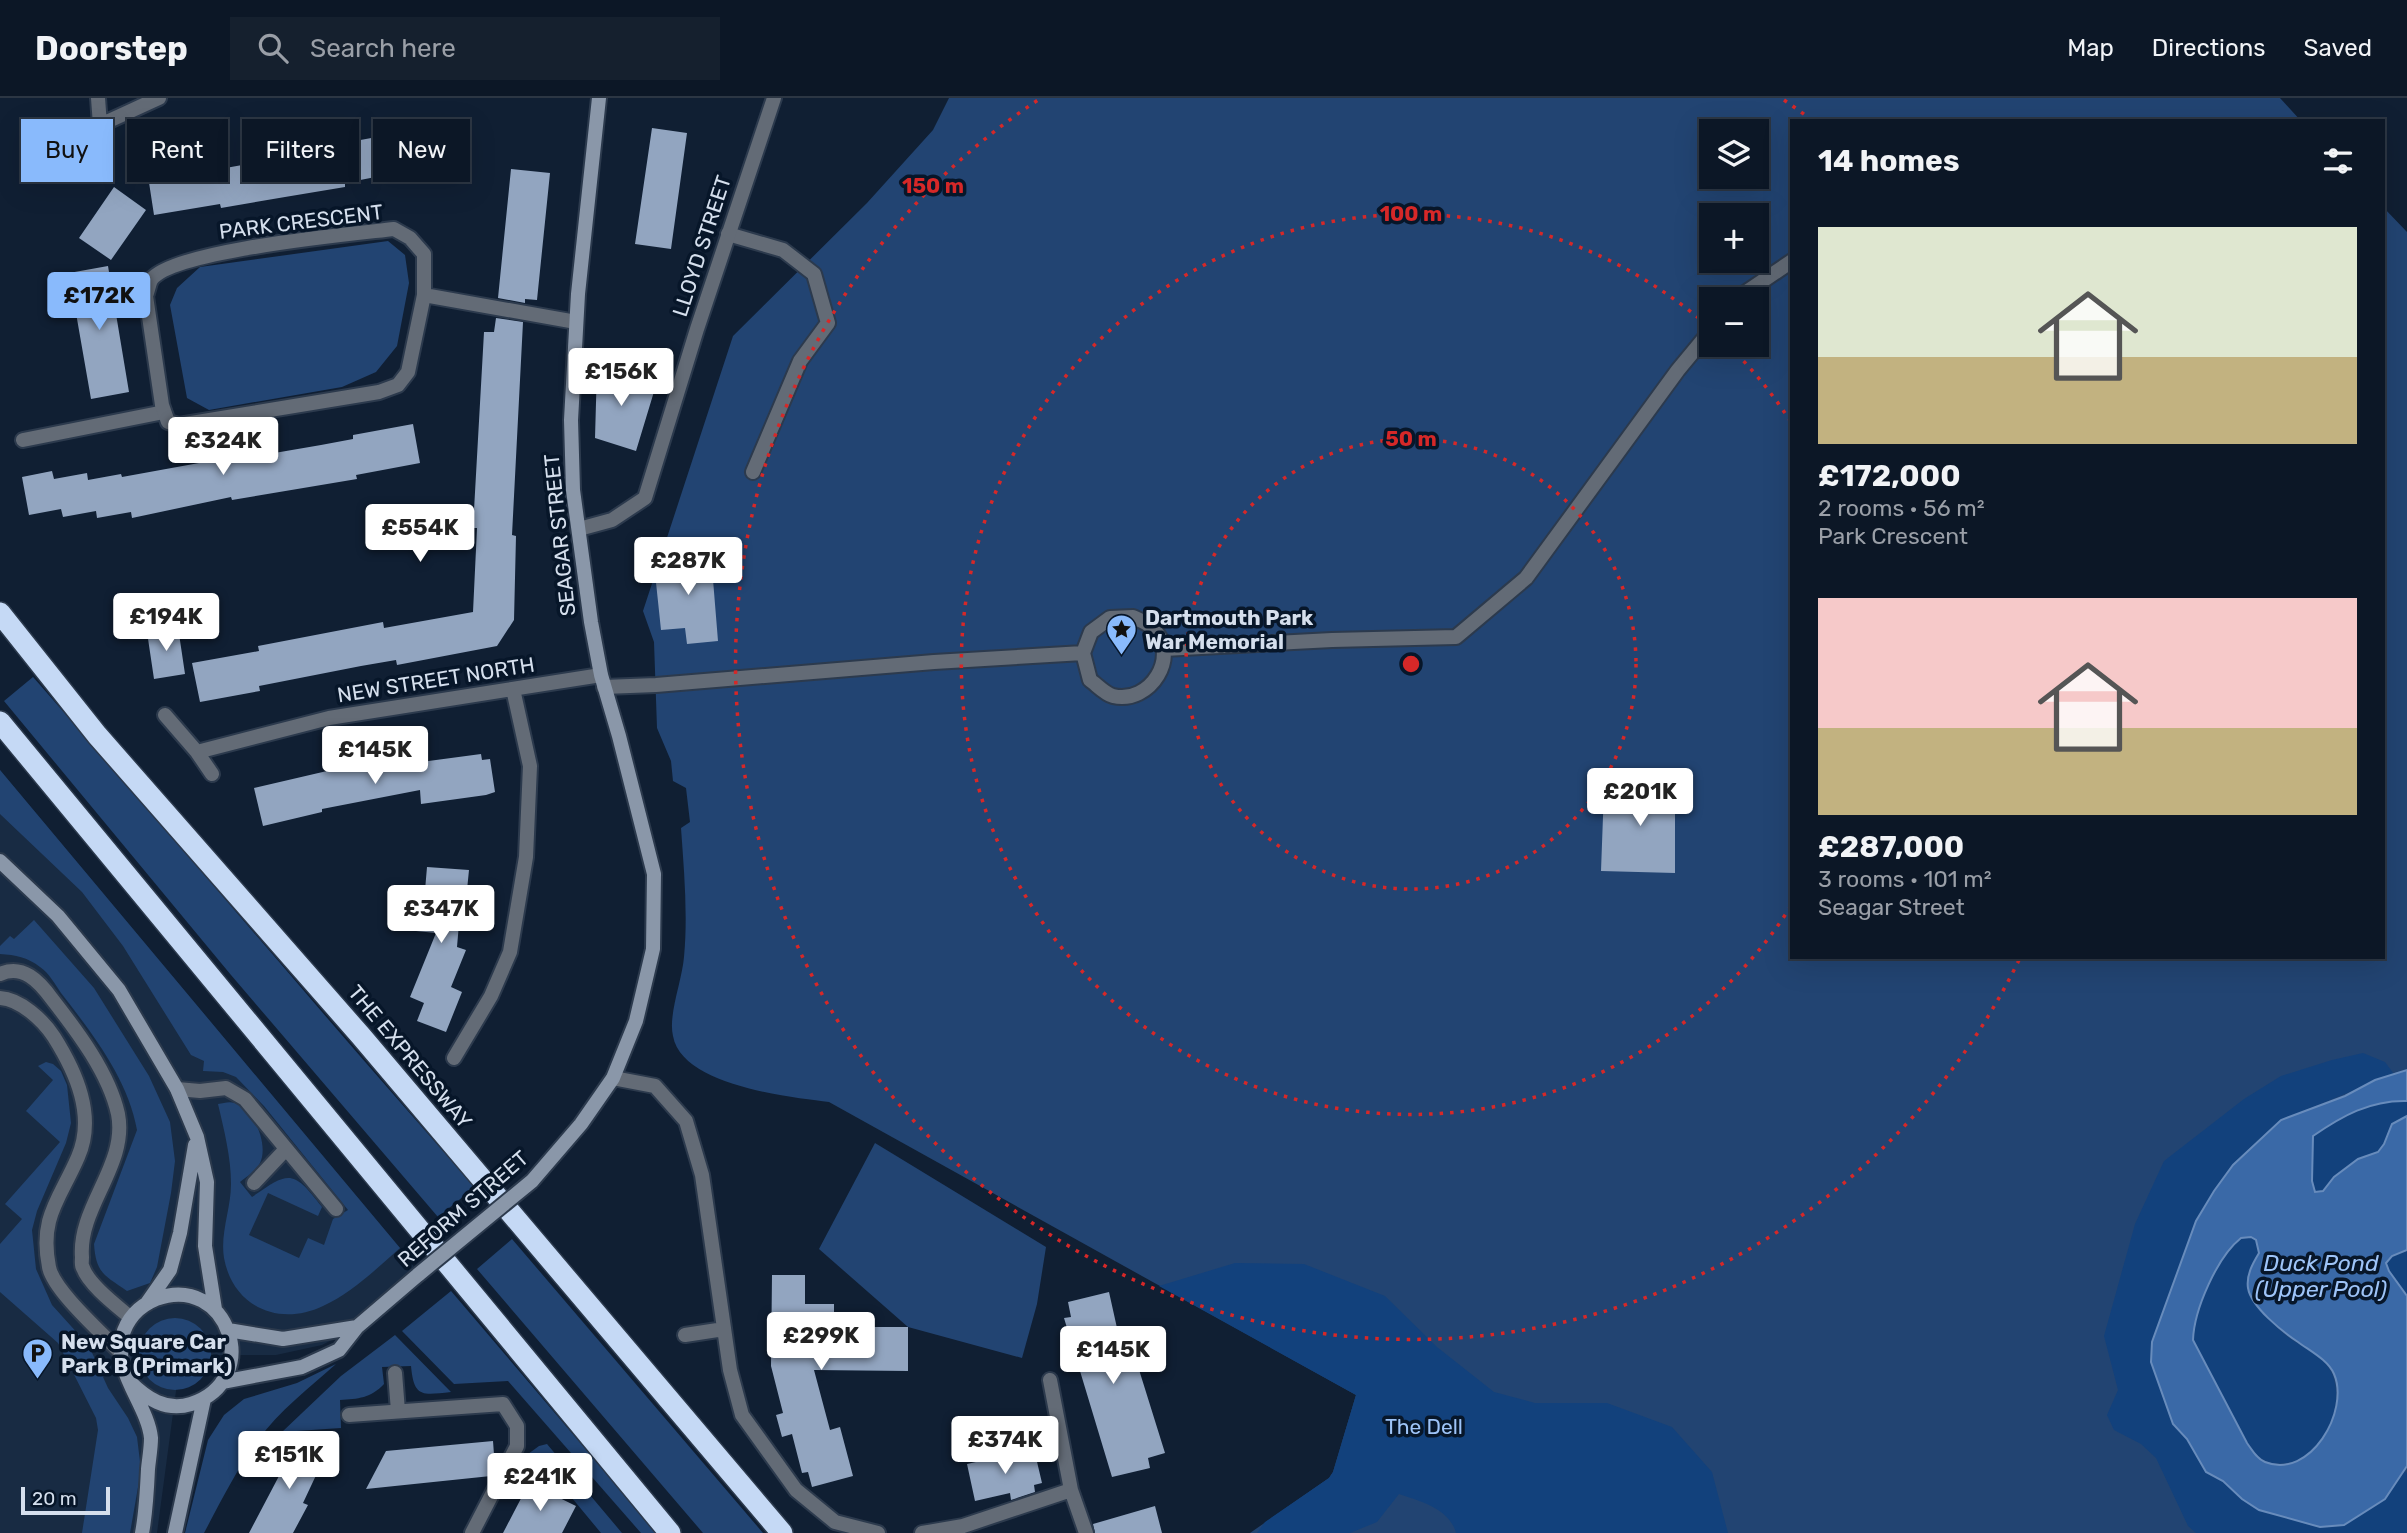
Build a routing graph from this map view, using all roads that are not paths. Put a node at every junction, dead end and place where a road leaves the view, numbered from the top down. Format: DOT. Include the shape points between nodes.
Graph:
graph roads {
  1 [pos="99,98"];
  2 [pos="159,98"];
  3 [pos="600,98"];
  4 [pos="774,98"];
  5 [pos="728,234"];
  6 [pos="1790,262"];
  7 [pos="1754,287"];
  8 [pos="424,295"];
  9 [pos="576,322"];
  10 [pos="1699,345"];
  11 [pos="164,412"];
  12 [pos="23,440"];
  13 [pos="753,472"];
  14 [pos="579,529"];
  15 [pos="0,613"];
  16 [pos="1164,649"];
  17 [pos="1083,653"];
  18 [pos="602,681"];
  19 [pos="513,689"];
  20 [pos="165,715"];
  21 [pos="0,722"];
  22 [pos="197,752"];
  23 [pos="212,774"];
  24 [pos="0,861"];
  25 [pos="0,974"];
  26 [pos="0,998"];
  27 [pos="454,1058"];
  28 [pos="613,1078"];
  29 [pos="177,1089"];
  30 [pos="197,1137"];
  31 [pos="286,1149"];
  32 [pos="254,1183"];
  33 [pos="336,1209"];
  34 [pos="147,1303"];
  35 [pos="215,1310"];
  36 [pos="131,1318"];
  37 [pos="357,1327"];
  38 [pos="724,1329"];
  39 [pos="228,1330"];
  40 [pos="685,1335"];
  41 [pos="120,1352"];
  42 [pos="395,1373"];
  43 [pos="1050,1380"];
  44 [pos="130,1382"];
  45 [pos="222,1382"];
  46 [pos="204,1399"];
  47 [pos="398,1411"];
  48 [pos="349,1415"];
  49 [pos="1071,1490"];
  50 [pos="142,1533"];
  51 [pos="175,1533"];
  52 [pos="472,1533"];
  53 [pos="670,1533"];
  54 [pos="782,1533"];
  55 [pos="878,1533"];
  56 [pos="922,1533"];
  57 [pos="1086,1533"];
  1 -- 2 [label="street" via="100,125"];
  3 -- 9 [label="street, SEAGAR STREET"];
  4 -- 5 [label="street, LLOYD STREET"];
  5 -- 13 [label="street" via="783,250 814,274 828,323 800,361"];
  5 -- 14 [label="street, LLOYD STREET" via="645,498 612,520"];
  6 -- 7 [label="street"];
  8 -- 9 [label="street"];
  8 -- 11 [label="street, PARK CRESCENT" via="408,372 398,385 179,425 168,422"];
  8 -- 11 [label="street, PARK CRESCENT" via="424,254 410,237 394,229 219,252 168,269 152,279 146,296"];
  9 -- 14 [label="street, SEAGAR STREET" via="571,420"];
  10 -- 16 [label="street" via="1526,578 1456,637"];
  11 -- 12 [label="street"];
  14 -- 18 [label="street, SEAGAR STREET"];
  15 -- 54 [label="highway, THE EXPRESSWAY" via="97,735 361,1036"];
  16 -- 17 [label="street" via="1153,628 1133,617 1110,618 1091,632"];
  16 -- 17 [label="street" via="1160,676 1139,694 1112,696 1090,680"];
  17 -- 18 [label="street, NEW STREET NORTH" via="656,685"];
  18 -- 19 [label="street, NEW STREET NORTH"];
  18 -- 28 [label="street, REFORM STREET" via="653,874 653,949 636,1021"];
  19 -- 22 [label="street, NEW STREET NORTH" via="328,718"];
  19 -- 27 [label="street" via="530,766 526,857 510,952 491,996"];
  20 -- 22 [label="street"];
  21 -- 53 [label="highway"];
  22 -- 23 [label="street"];
  24 -- 29 [label="street" via="58,916 118,990"];
  25 -- 36 [label="street" via="16,970 42,986 77,1031 109,1087 118,1116 117,1144 86,1223 82,1268"];
  26 -- 41 [label="street" via="12,999 48,1027 69,1061 84,1101 85,1130 79,1155 48,1217 49,1271 76,1308"];
  28 -- 37 [label="street, REFORM STREET, bridge" via="532,1181"];
  28 -- 38 [label="street" via="655,1086 686,1121 702,1175"];
  29 -- 30 [label="street"];
  29 -- 31 [label="street" via="226,1088 245,1099"];
  30 -- 34 [label="street" via="170,1270"];
  30 -- 35 [label="street" via="207,1182 205,1246"];
  31 -- 32 [label="street"];
  31 -- 33 [label="street"];
  34 -- 35 [label="street" via="186,1296"];
  34 -- 36 [label="street"];
  35 -- 39 [label="street"];
  36 -- 41 [label="street"];
  37 -- 39 [label="street" via="283,1339"];
  37 -- 45 [label="street, REFORM STREET" via="339,1350 302,1367"];
  38 -- 40 [label="street"];
  38 -- 55 [label="street" via="742,1415 796,1490 835,1522"];
  39 -- 45 [label="street" via="232,1356"];
  41 -- 44 [label="street"];
  42 -- 47 [label="street"];
  43 -- 49 [label="street"];
  44 -- 46 [label="street" via="143,1395 172,1406"];
  44 -- 50 [label="street" via="151,1436"];
  45 -- 46 [label="street"];
  46 -- 51 [label="street"];
  47 -- 48 [label="street"];
  47 -- 52 [label="street" via="503,1404 517,1426 517,1446"];
  49 -- 56 [label="street" via="962,1526"];
  49 -- 57 [label="street"];
}
